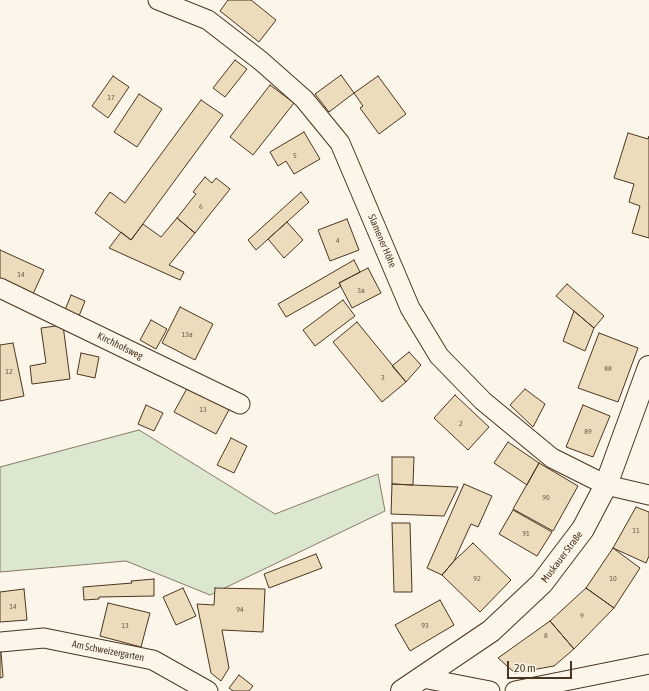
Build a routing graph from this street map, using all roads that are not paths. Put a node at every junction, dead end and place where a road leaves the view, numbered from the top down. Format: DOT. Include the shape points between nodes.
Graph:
graph roads {
  1 [pos="158,0"];
  2 [pos="0,288"];
  3 [pos="649,367"];
  4 [pos="240,404"];
  5 [pos="606,484"];
  6 [pos="649,495"];
  7 [pos="0,642"];
  8 [pos="649,664"];
  9 [pos="423,678"];
  10 [pos="208,691"];
  11 [pos="402,691"];
  12 [pos="490,691"];
  13 [pos="515,691"];
  1 -- 5 [label="street, Slamener Höhe" via="208,20 261,61 304,99 340,143 410,308 439,356 483,401 552,458"];
  2 -- 4 [label="street, Kirchhofsweg"];
  3 -- 5 [label="main road, Muskauer Straße"];
  5 -- 6 [label="street, Slamener Höhe"];
  5 -- 9 [label="main road, Muskauer Straße" via="583,529 542,584 490,631"];
  7 -- 10 [label="street, Am Schweizergarten" via="44,638 153,660"];
  8 -- 13 [label="street"];
  9 -- 11 [label="main road, Muskauer Straße"];
  9 -- 12 [label="street"];
}
